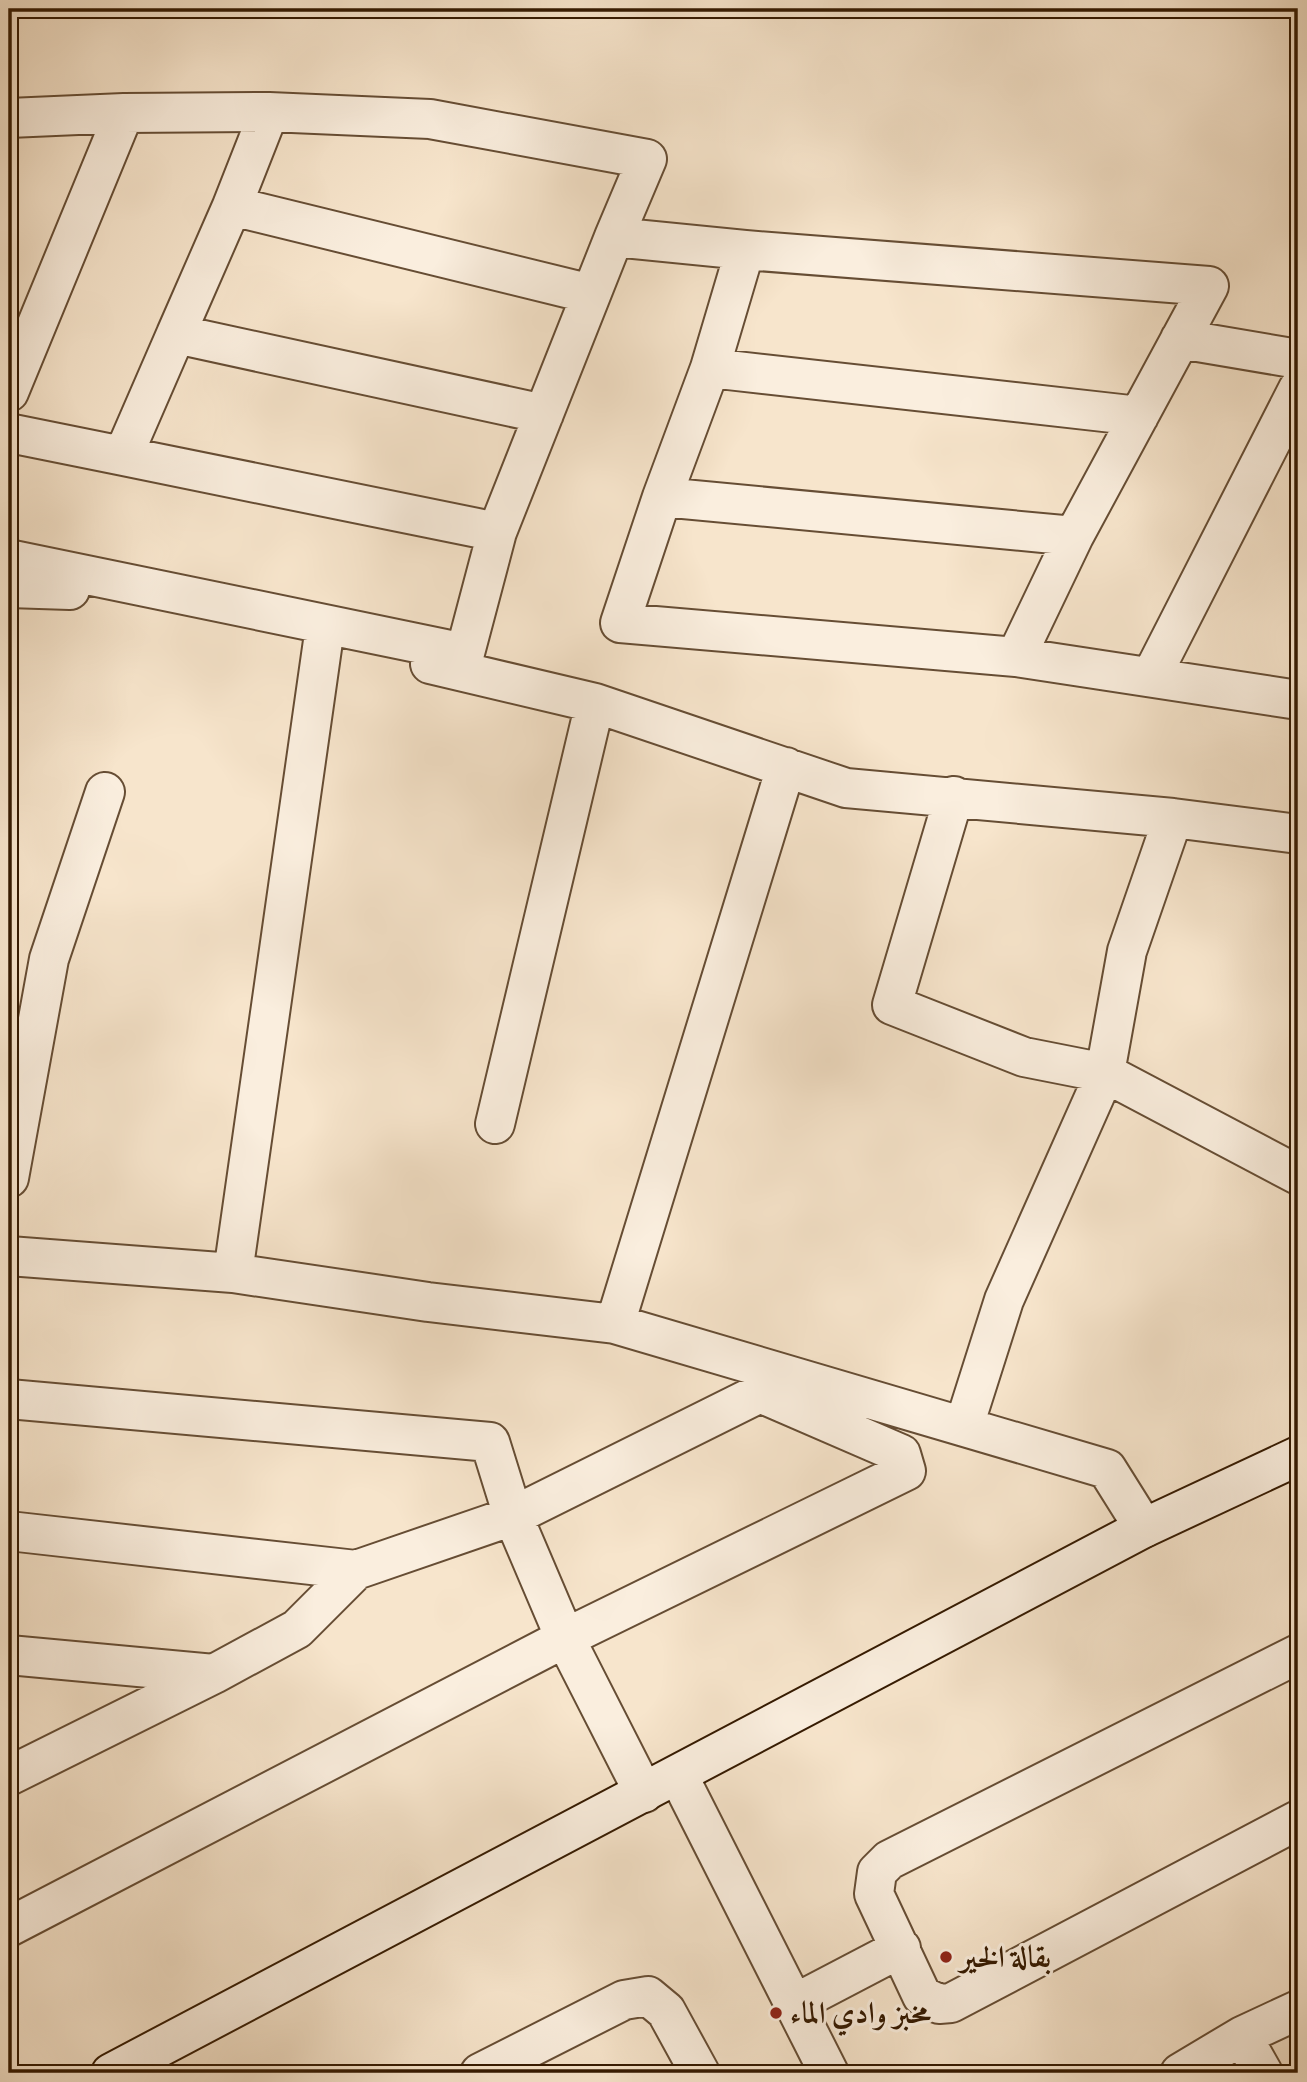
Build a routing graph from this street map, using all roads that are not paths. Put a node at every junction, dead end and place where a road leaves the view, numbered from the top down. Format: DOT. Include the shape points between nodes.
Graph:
graph roads {
  1 [pos="268,112"];
  2 [pos="124,113"];
  3 [pos="9,118"];
  4 [pos="232,206"];
  5 [pos="614,237"];
  6 [pos="745,250"];
  7 [pos="592,294"];
  8 [pos="176,334"];
  9 [pos="1180,339"];
  10 [pos="1298,359"];
  11 [pos="710,368"];
  12 [pos="1298,389"];
  13 [pos="9,392"];
  14 [pos="544,414"];
  15 [pos="1139,416"];
  16 [pos="9,433"];
  17 [pos="123,456"];
  18 [pos="662,498"];
  19 [pos="497,532"];
  20 [pos="1074,536"];
  21 [pos="9,559"];
  22 [pos="9,589"];
  23 [pos="323,640"];
  24 [pos="1016,657"];
  25 [pos="1151,677"];
  26 [pos="1295,692"];
  27 [pos="595,703"];
  28 [pos="786,767"];
  29 [pos="105,792"];
  30 [pos="954,796"];
  31 [pos="1173,818"];
  32 [pos="1298,834"];
  33 [pos="1105,1073"];
  34 [pos="495,1125"];
  35 [pos="1298,1175"];
  36 [pos="9,1178"];
  37 [pos="9,1256"];
  38 [pos="233,1273"];
  39 [pos="615,1324"];
  40 [pos="9,1399"];
  41 [pos="964,1426"];
  42 [pos="1298,1456"];
  43 [pos="513,1516"];
  44 [pos="1144,1528"];
  45 [pos="9,1531"];
  46 [pos="356,1570"];
  47 [pos="565,1637"];
  48 [pos="1298,1654"];
  49 [pos="9,1655"];
  50 [pos="214,1674"];
  51 [pos="678,1775"];
  52 [pos="9,1776"];
  53 [pos="644,1793"];
  54 [pos="1298,1820"];
  55 [pos="9,1927"];
  56 [pos="901,1948"];
  57 [pos="794,2004"];
  58 [pos="1298,2010"];
  59 [pos="1242,2036"];
  60 [pos="111,2073"];
  61 [pos="480,2073"];
  62 [pos="700,2073"];
  63 [pos="829,2073"];
  64 [pos="1180,2073"];
  65 [pos="1263,2073"];
  1 -- 2 [label="street"];
  1 -- 4 [label="street"];
  1 -- 5 [label="street" via="430,119 647,159"];
  2 -- 3 [label="street"];
  2 -- 13 [label="street"];
  4 -- 7 [label="street"];
  4 -- 8 [label="street"];
  5 -- 6 [label="street"];
  5 -- 7 [label="street"];
  6 -- 9 [label="street" via="1209,286"];
  6 -- 11 [label="street"];
  7 -- 14 [label="street"];
  8 -- 14 [label="street"];
  8 -- 17 [label="street"];
  9 -- 10 [label="street"];
  9 -- 15 [label="street"];
  11 -- 15 [label="street"];
  11 -- 18 [label="street"];
  12 -- 25 [label="street"];
  14 -- 19 [label="street"];
  15 -- 20 [label="street"];
  16 -- 17 [label="street"];
  17 -- 19 [label="street"];
  18 -- 20 [label="street"];
  18 -- 24 [label="street" via="620,623"];
  19 -- 21 [label="street" via="465,653"];
  20 -- 24 [label="street"];
  22 -- 23 [label="street" via="78,590"];
  23 -- 27 [label="street"];
  23 -- 38 [label="street"];
  24 -- 25 [label="street"];
  25 -- 26 [label="street"];
  27 -- 28 [label="street"];
  27 -- 34 [label="street"];
  28 -- 30 [label="street" via="846,788"];
  28 -- 39 [label="street"];
  29 -- 36 [label="street" via="49,959"];
  30 -- 31 [label="street"];
  30 -- 33 [label="street" via="892,1005 1024,1057"];
  31 -- 32 [label="street"];
  31 -- 33 [label="street" via="1127,951"];
  33 -- 35 [label="street"];
  33 -- 41 [label="street" via="1004,1300"];
  37 -- 38 [label="street"];
  38 -- 39 [label="street"];
  39 -- 41 [label="street"];
  40 -- 43 [label="street" via="490,1442"];
  41 -- 44 [label="street" via="1107,1469"];
  42 -- 44 [label="street"];
  43 -- 46 [label="street"];
  43 -- 47 [label="street"];
  43 -- 47 [label="street" via="761,1393 901,1454 906,1471"];
  44 -- 51 [label="street"];
  45 -- 46 [label="street"];
  46 -- 50 [label="street" via="297,1629"];
  47 -- 53 [label="street"];
  47 -- 55 [label="street"];
  48 -- 56 [label="street" via="889,1860 877,1872 874,1894"];
  49 -- 50 [label="street"];
  50 -- 52 [label="street"];
  51 -- 53 [label="street"];
  51 -- 57 [label="street"];
  53 -- 60 [label="street"];
  54 -- 56 [label="street" via="951,2003 939,2004 922,1996"];
  56 -- 57 [label="street"];
  57 -- 63 [label="street"];
  58 -- 59 [label="street"];
  59 -- 64 [label="street"];
  59 -- 65 [label="street"];
  61 -- 62 [label="street" via="624,2000 648,1996 666,2011"];
}
